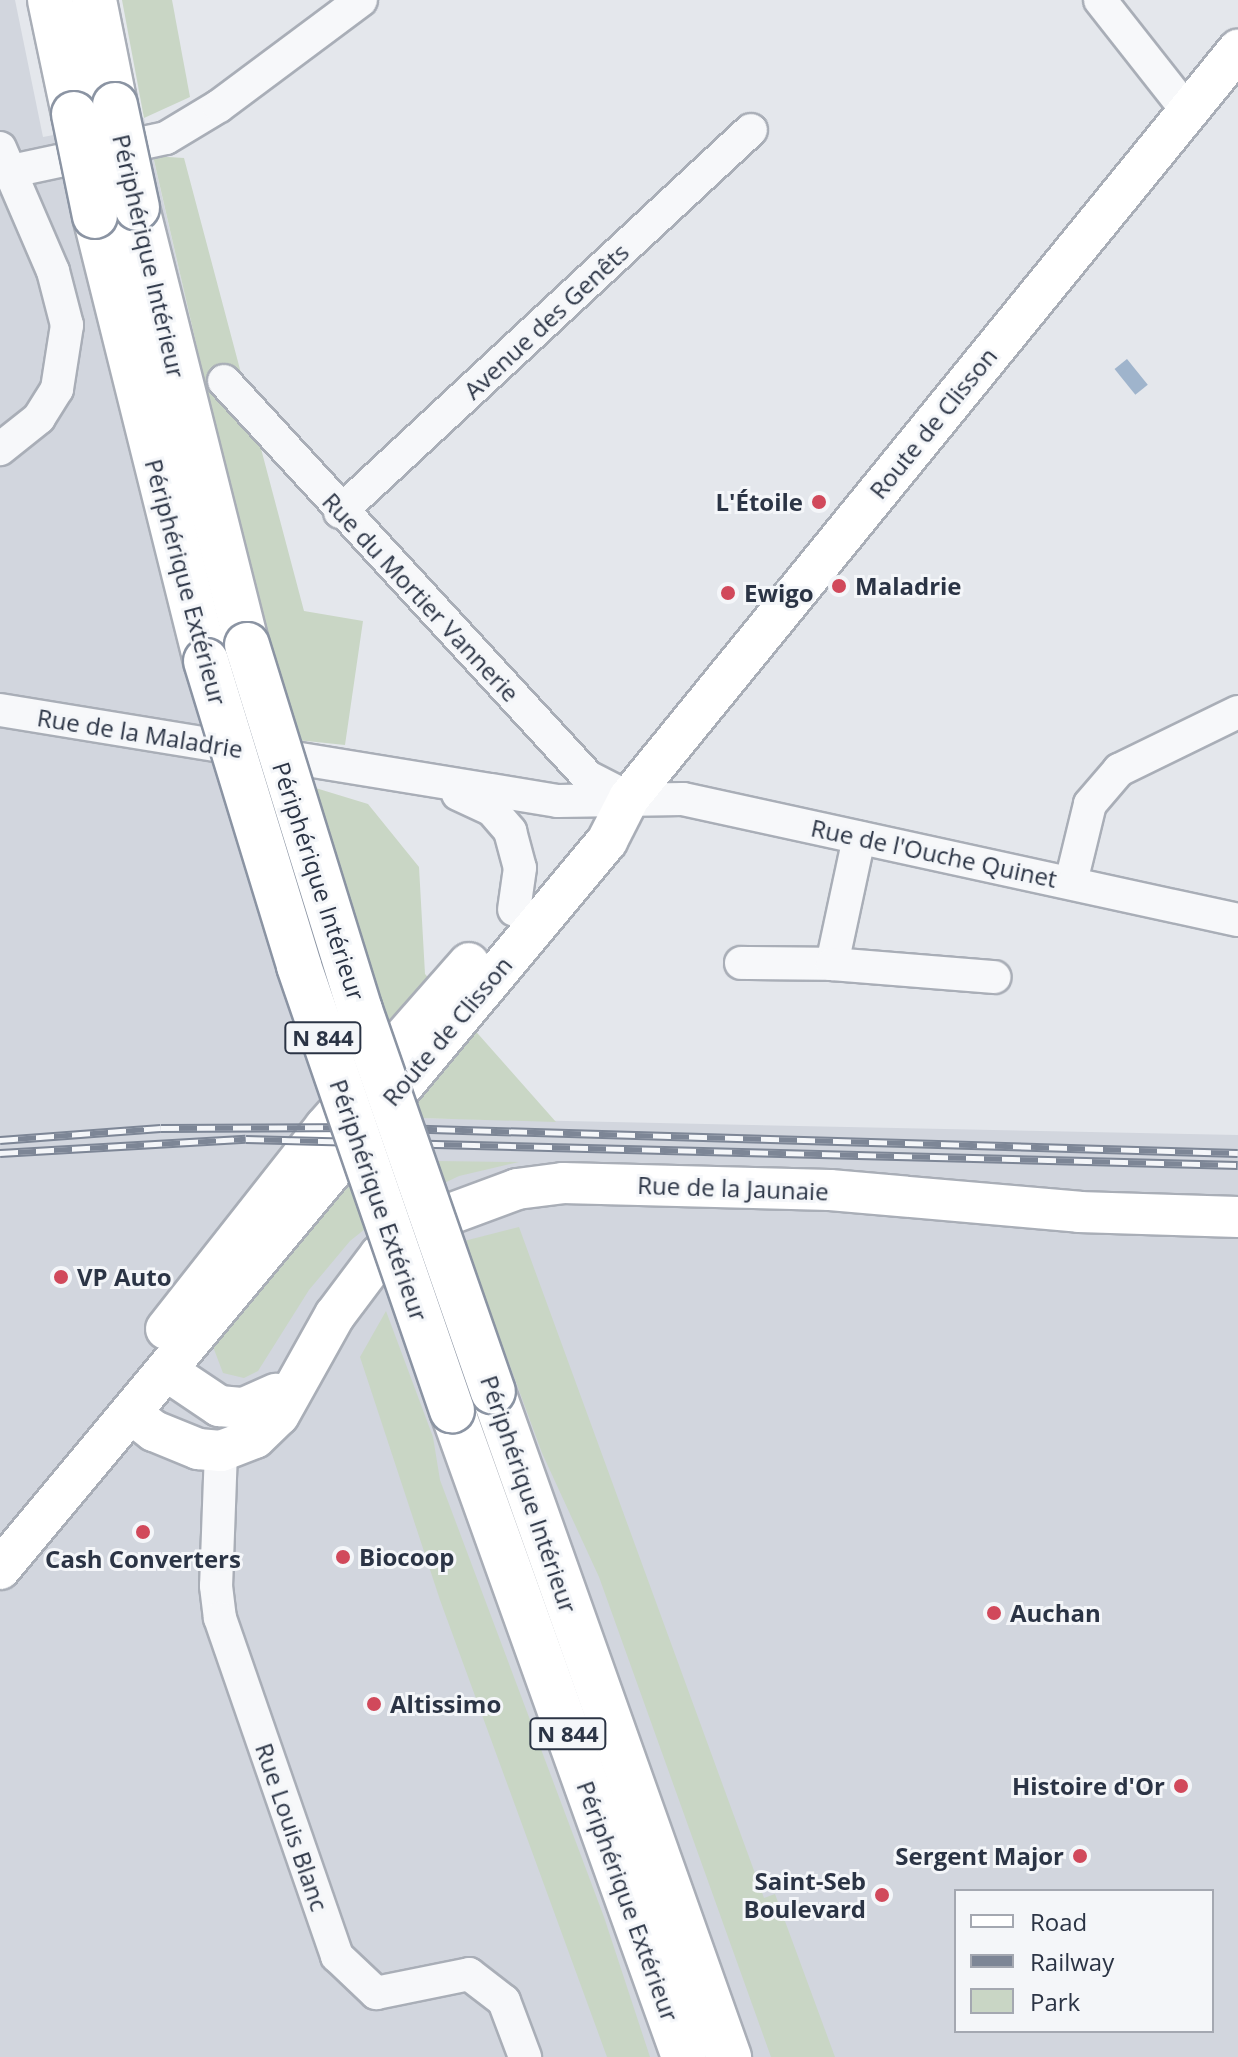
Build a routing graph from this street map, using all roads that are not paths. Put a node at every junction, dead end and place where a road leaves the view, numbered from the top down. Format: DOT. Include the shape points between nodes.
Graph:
graph roads {
  1 [pos="50,0"];
  2 [pos="94,0"];
  3 [pos="361,0"];
  4 [pos="1100,0"];
  5 [pos="1238,50"];
  6 [pos="94,109"];
  7 [pos="1188,112"];
  8 [pos="751,130"];
  9 [pos="6,160"];
  10 [pos="224,381"];
  11 [pos="0,449"];
  12 [pos="340,512"];
  13 [pos="0,710"];
  14 [pos="1238,712"];
  15 [pos="421,780"];
  16 [pos="629,798"];
  17 [pos="859,838"];
  18 [pos="1071,882"];
  19 [pos="514,910"];
  20 [pos="1238,920"];
  21 [pos="741,963"];
  22 [pos="832,964"];
  23 [pos="994,977"];
  24 [pos="1238,1217"];
  25 [pos="291,1381"];
  26 [pos="137,1392"];
  27 [pos="221,1451"];
  28 [pos="0,1532"];
  29 [pos="0,1569"];
  30 [pos="525,2057"];
  31 [pos="684,2057"];
  32 [pos="729,2057"];
  1 -- 6 [label="highway, Périphérique Extérieur / N 844"];
  2 -- 6 [label="highway, Périphérique Intérieur / N 844"];
  3 -- 9 [label="street" via="219,106 166,138"];
  4 -- 7 [label="street"];
  5 -- 7 [label="main road, Route de Clisson"];
  6 -- 31 [label="highway, Périphérique Extérieur / N 844, bridge" via="95,216 206,661 303,979"];
  6 -- 32 [label="highway, Périphérique Intérieur / N 844, bridge" via="137,208 247,645 360,1010"];
  7 -- 16 [label="main road, Route de Clisson"];
  8 -- 12 [label="street, Avenue des Genêts"];
  9 -- 11 [label="street" via="61,293 67,336 57,389 39,418"];
  10 -- 12 [label="street, Rue du Mortier Vannerie"];
  12 -- 16 [label="street, Rue du Mortier Vannerie" via="588,777"];
  13 -- 15 [label="street, Rue de la Maladrie"];
  14 -- 18 [label="street" via="1119,770 1090,804"];
  15 -- 16 [label="street, Rue de la Maladrie" via="568,802"];
  15 -- 19 [label="street, Rue de la Maladrie" via="479,802 510,831 520,868"];
  16 -- 17 [label="street, Rue de l'Ouche Quinet" via="683,799"];
  16 -- 19 [label="main road, Route de Clisson" via="586,823"];
  16 -- 26 [label="main road, Route de Clisson" via="607,841"];
  17 -- 18 [label="street, Rue de l'Ouche Quinet"];
  17 -- 22 [label="street"];
  18 -- 20 [label="street, Rue de l'Ouche Quinet"];
  19 -- 26 [label="main road, Route de Clisson" via="281,1182 280,1205"];
  21 -- 22 [label="street"];
  22 -- 23 [label="street"];
  24 -- 25 [label="main road, Rue de la Jaunaie" via="1079,1212 830,1190 563,1183 517,1189 402,1235 360,1279"];
  25 -- 26 [label="main road" via="244,1408"];
  25 -- 27 [label="main road, Rue de la Jaunaie" via="261,1418 238,1421"];
  26 -- 27 [label="main road" via="185,1445"];
  26 -- 28 [label="main road, Route de Clisson"];
  26 -- 29 [label="main road, Route de Clisson"];
  27 -- 30 [label="street, Rue Louis Blanc" via="216,1586 220,1618 337,1956 376,1993 469,1974 504,2001"];
}
